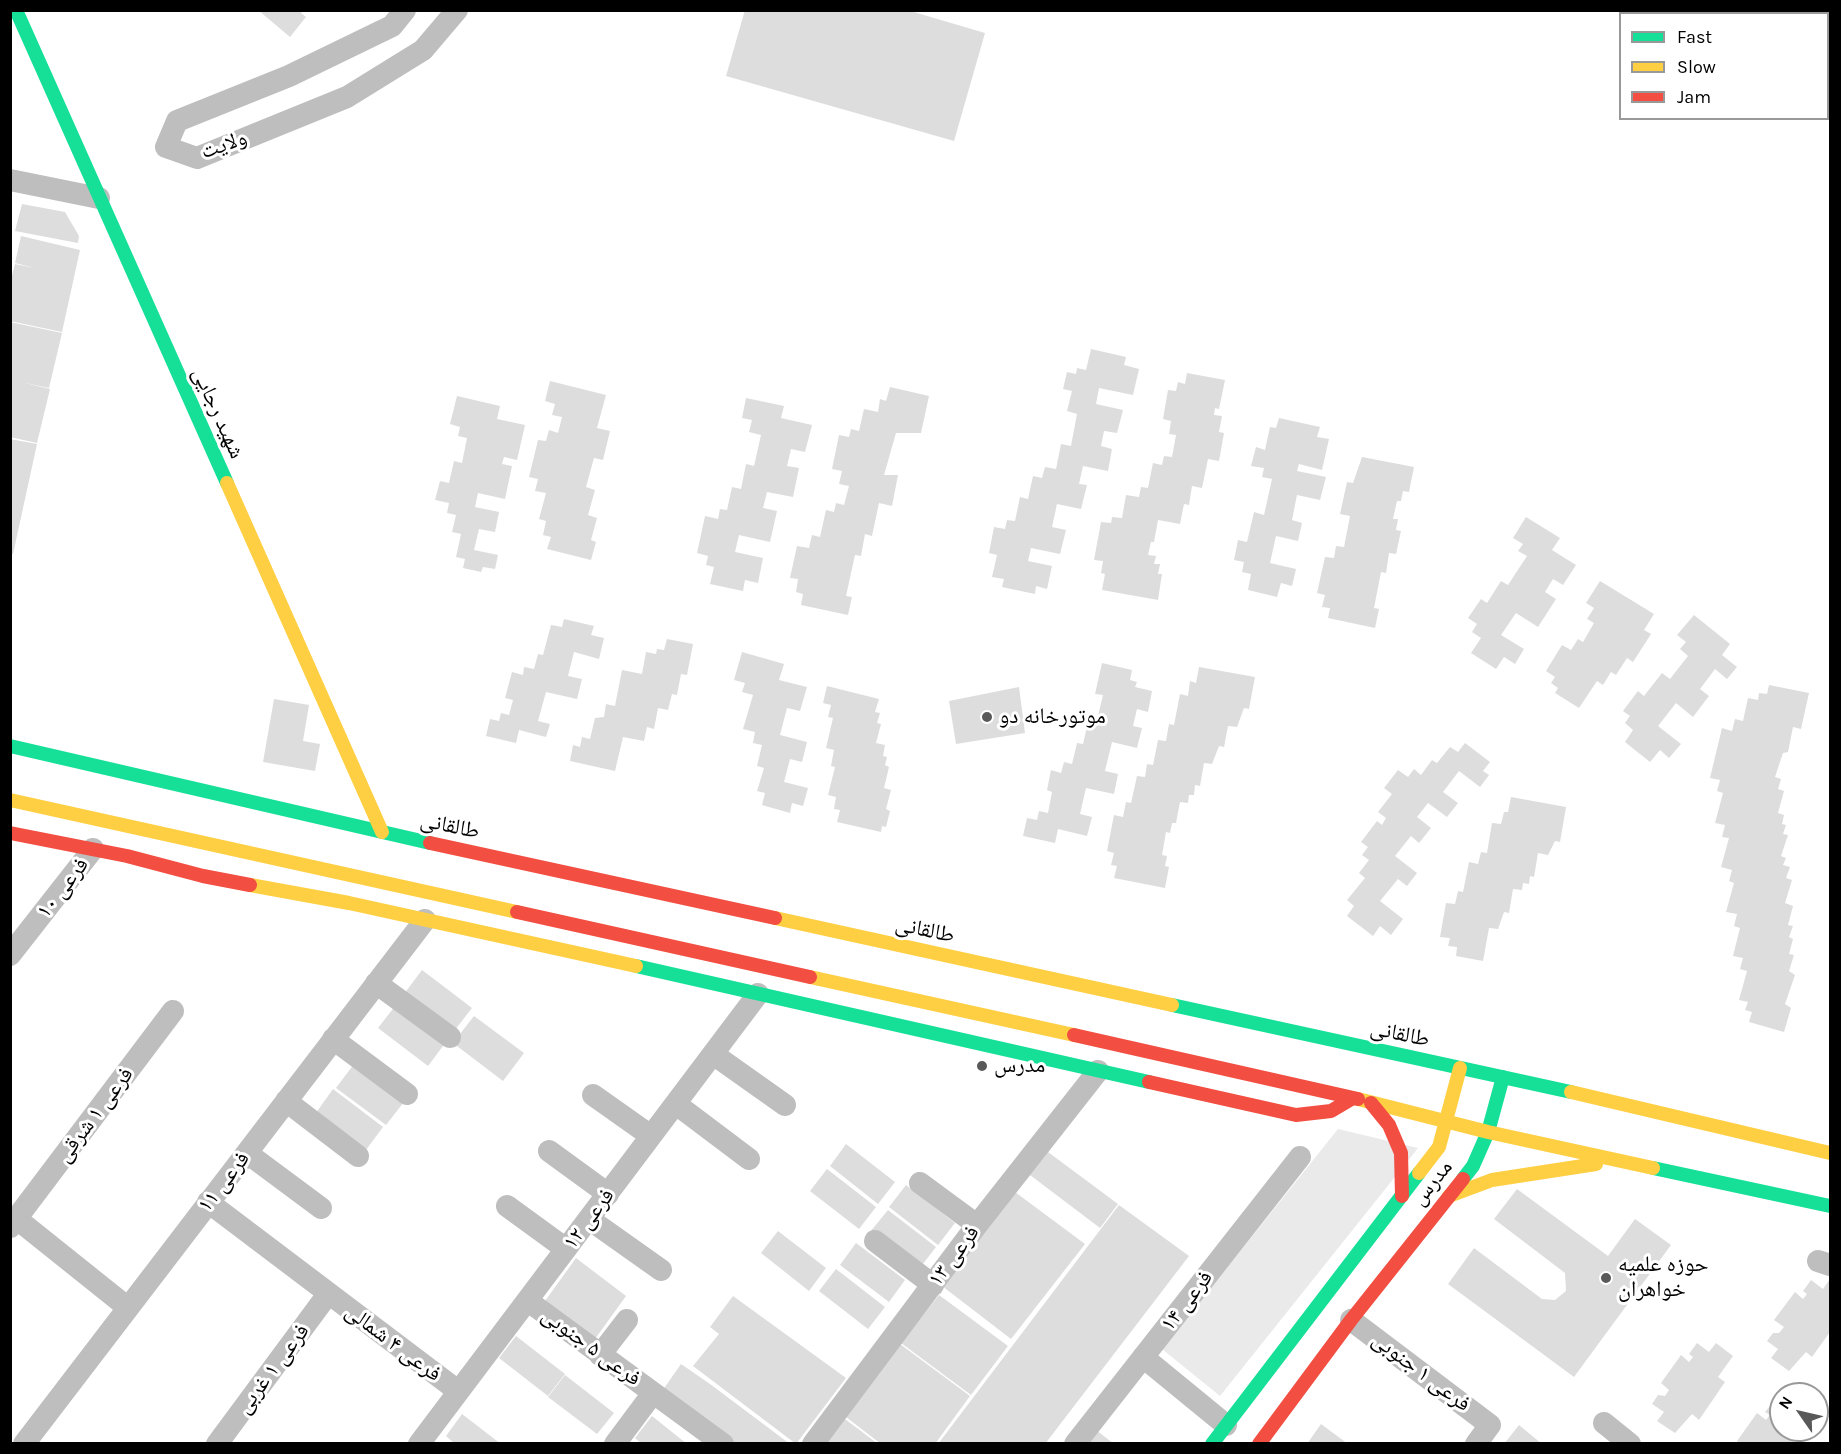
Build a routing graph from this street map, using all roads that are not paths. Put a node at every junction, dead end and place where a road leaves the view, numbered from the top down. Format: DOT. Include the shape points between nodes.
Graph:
graph roads {
  1 [pos="16,10"];
  2 [pos="405,10"];
  3 [pos="457,10"];
  4 [pos="10,180"];
  5 [pos="99,198"];
  6 [pos="10,746"];
  7 [pos="10,800"];
  8 [pos="382,832"];
  9 [pos="10,833"];
  10 [pos="93,849"];
  11 [pos="424,920"];
  12 [pos="10,955"];
  13 [pos="376,983"];
  14 [pos="758,994"];
  15 [pos="173,1011"];
  16 [pos="450,1037"];
  17 [pos="333,1039"];
  18 [pos="713,1054"];
  19 [pos="1460,1068"];
  20 [pos="1098,1071"];
  21 [pos="1503,1077"];
  22 [pos="407,1094"];
  23 [pos="593,1095"];
  24 [pos="1353,1098"];
  25 [pos="286,1101"];
  26 [pos="1371,1103"];
  27 [pos="676,1104"];
  28 [pos="785,1105"];
  29 [pos="1448,1122"];
  30 [pos="1488,1132"];
  31 [pos="651,1136"];
  32 [pos="549,1151"];
  33 [pos="247,1153"];
  34 [pos="1830,1154"];
  35 [pos="358,1156"];
  36 [pos="1300,1157"];
  37 [pos="749,1159"];
  38 [pos="1621,1161"];
  39 [pos="920,1183"];
  40 [pos="608,1194"];
  41 [pos="1402,1196"];
  42 [pos="1449,1196"];
  43 [pos="208,1202"];
  44 [pos="507,1206"];
  45 [pos="1830,1206"];
  46 [pos="321,1208"];
  47 [pos="589,1219"];
  48 [pos="14,1223"];
  49 [pos="977,1225"];
  50 [pos="875,1241"];
  51 [pos="566,1249"];
  52 [pos="661,1270"];
  53 [pos="933,1285"];
  54 [pos="328,1294"];
  55 [pos="528,1301"];
  56 [pos="128,1307"];
  57 [pos="627,1320"];
  58 [pos="1351,1320"];
  59 [pos="600,1354"];
  60 [pos="1143,1357"];
  61 [pos="458,1392"];
  62 [pos="653,1393"];
  63 [pos="1604,1423"];
  64 [pos="1226,1425"];
  65 [pos="24,1443"];
  66 [pos="217,1443"];
  67 [pos="419,1443"];
  68 [pos="615,1443"];
  69 [pos="723,1443"];
  70 [pos="813,1443"];
  71 [pos="1075,1443"];
  72 [pos="1212,1443"];
  73 [pos="1259,1443"];
  74 [pos="1476,1443"];
  75 [pos="1630,1443"];
  1 -- 5 [label="main road, شهید رجایی"];
  2 -- 3 [label="street, ولایت" via="392,26 289,76 177,121 166,147 197,158 347,97 423,50"];
  4 -- 5 [label="street"];
  5 -- 8 [label="main road, شهید رجایی"];
  6 -- 8 [label="main road, طالقانی"];
  7 -- 24 [label="main road"];
  8 -- 19 [label="main road, طالقانی"];
  9 -- 10 [label="main road"];
  10 -- 11 [label="main road" via="203,876"];
  10 -- 12 [label="street, فرعی ۱۰"];
  11 -- 13 [label="street, فرعی ۱۱"];
  11 -- 14 [label="main road"];
  13 -- 16 [label="street"];
  13 -- 17 [label="street, فرعی ۱۱"];
  14 -- 18 [label="street, فرعی ۱۲"];
  14 -- 20 [label="main road"];
  15 -- 48 [label="street, فرعی ۱ شرقی"];
  17 -- 22 [label="street"];
  17 -- 25 [label="street, فرعی ۱۱"];
  18 -- 27 [label="street, فرعی ۱۲"];
  18 -- 28 [label="street"];
  19 -- 21 [label="main road, طالقانی"];
  19 -- 29 [label="main road, مدرس"];
  20 -- 24 [label="main road" via="1296,1115 1331,1111"];
  20 -- 49 [label="street, فرعی ۱۳"];
  21 -- 30 [label="main road, مدرس"];
  21 -- 34 [label="main road, طالقانی"];
  23 -- 31 [label="street"];
  24 -- 26 [label="main road"];
  25 -- 33 [label="street, فرعی ۱۱"];
  25 -- 35 [label="street"];
  26 -- 29 [label="main road"];
  26 -- 41 [label="main road" via="1389,1125 1401,1153"];
  27 -- 31 [label="street, فرعی ۱۲"];
  27 -- 37 [label="street"];
  29 -- 30 [label="main road"];
  29 -- 41 [label="main road, مدرس" via="1439,1147"];
  30 -- 38 [label="main road"];
  30 -- 42 [label="main road, مدرس" via="1473,1166"];
  31 -- 40 [label="street, فرعی ۱۲"];
  32 -- 40 [label="street"];
  33 -- 43 [label="street, فرعی ۱۱"];
  33 -- 46 [label="street"];
  36 -- 60 [label="street, فرعی ۱۴"];
  38 -- 42 [label="main road" via="1536,1171 1492,1180"];
  38 -- 45 [label="main road"];
  39 -- 49 [label="street"];
  40 -- 47 [label="street, فرعی ۱۲"];
  41 -- 64 [label="main road, مدرس"];
  42 -- 58 [label="main road, مدرس"];
  43 -- 54 [label="street"];
  43 -- 56 [label="street, فرعی ۱۱"];
  44 -- 51 [label="street"];
  47 -- 51 [label="street, فرعی ۱۲"];
  47 -- 52 [label="street"];
  48 -- 56 [label="street"];
  49 -- 53 [label="street, فرعی ۱۳"];
  50 -- 53 [label="street"];
  51 -- 55 [label="street, فرعی ۱۲"];
  53 -- 70 [label="street, فرعی ۱۳"];
  54 -- 61 [label="street, فرعی ۴ شمالی"];
  54 -- 66 [label="street, فرعی ۱ غربی"];
  55 -- 59 [label="street, فرعی ۵ جنوبی"];
  55 -- 61 [label="street, فرعی ۱۲"];
  56 -- 65 [label="street, فرعی ۱۱"];
  57 -- 59 [label="street"];
  58 -- 73 [label="main road, مدرس"];
  58 -- 74 [label="street, فرعی ۱ جنوبی" via="1490,1425"];
  59 -- 62 [label="street, فرعی ۵ جنوبی"];
  60 -- 64 [label="street"];
  60 -- 71 [label="street, فرعی ۱۴"];
  61 -- 67 [label="street, فرعی ۱۲"];
  62 -- 68 [label="street"];
  62 -- 69 [label="street, فرعی ۵ جنوبی"];
  63 -- 75 [label="street"];
  64 -- 72 [label="main road, مدرس"];
}
